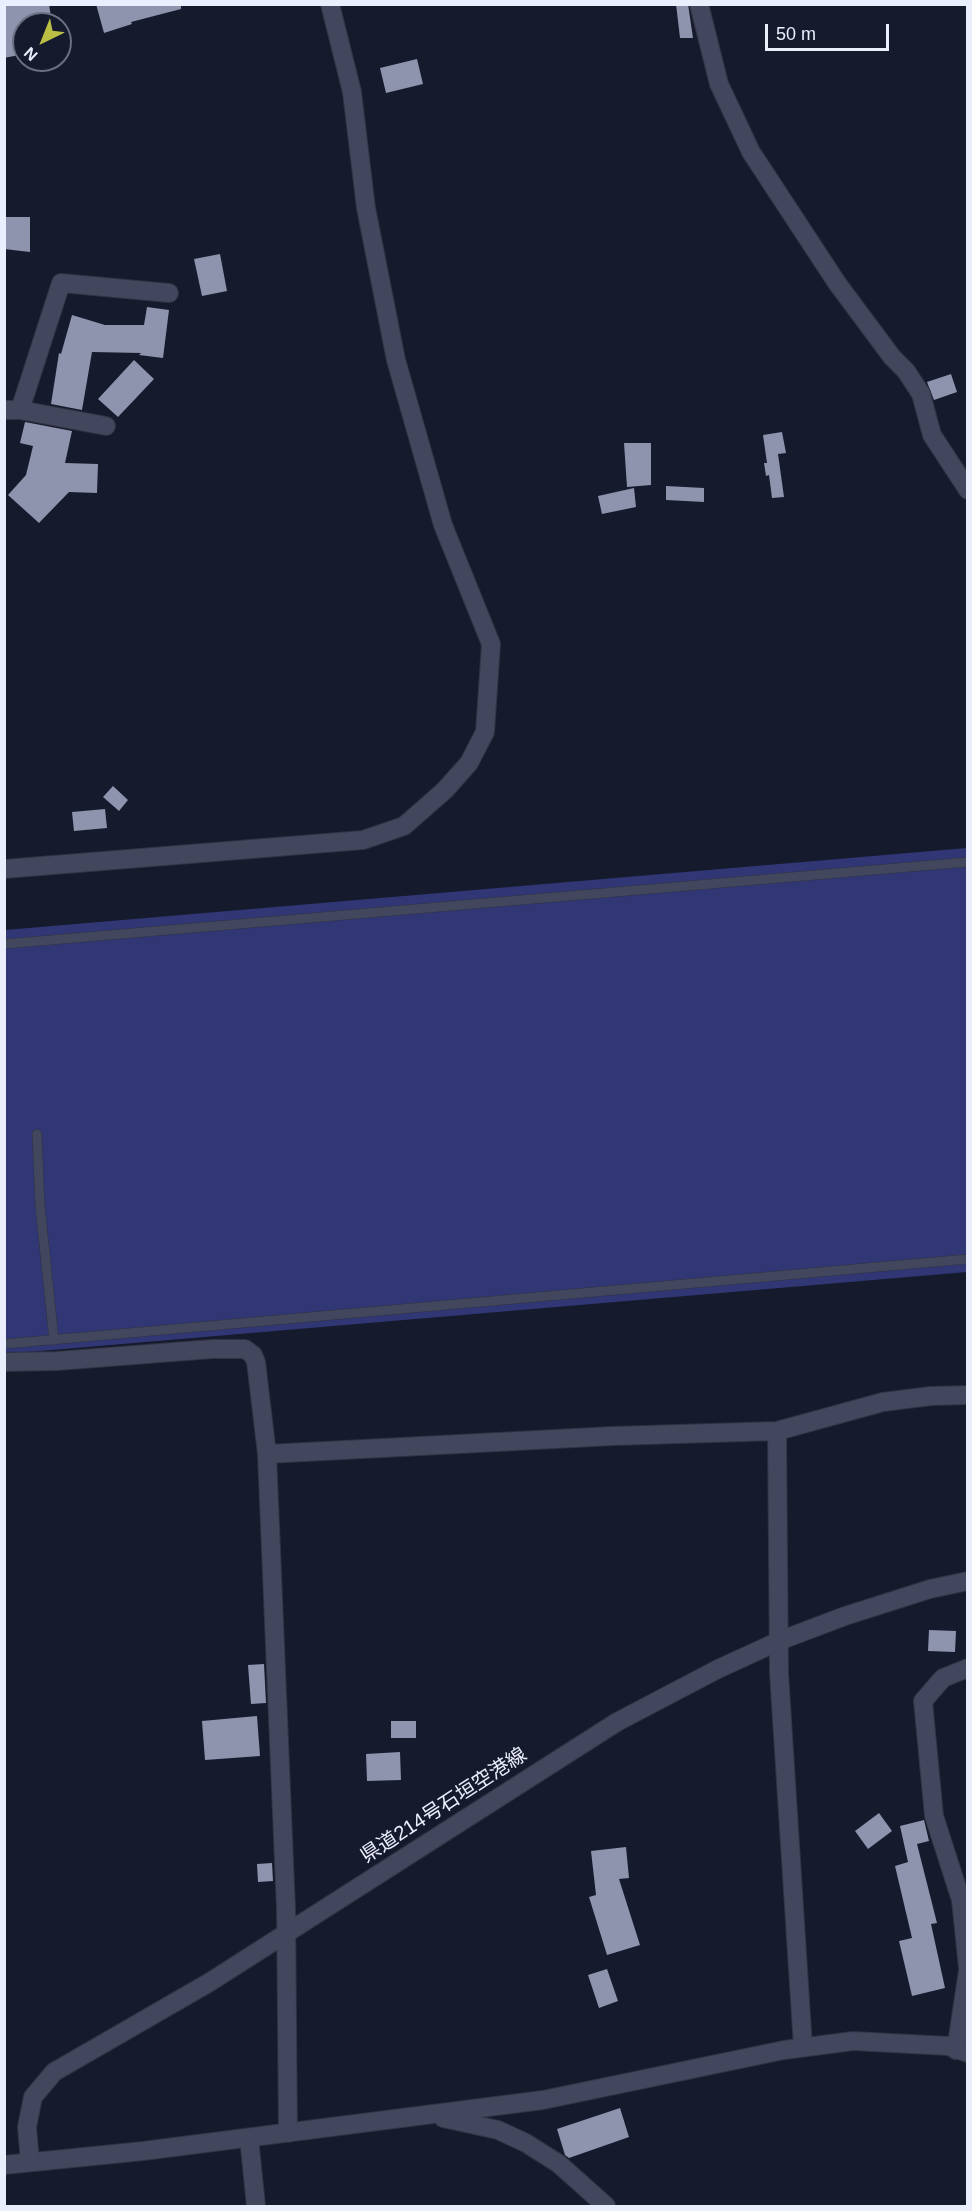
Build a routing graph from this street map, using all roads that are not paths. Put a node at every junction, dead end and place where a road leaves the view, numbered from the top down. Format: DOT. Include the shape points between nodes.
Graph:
graph roads {
  1 [pos="330,4"];
  2 [pos="699,4"];
  3 [pos="170,293"];
  4 [pos="12,410"];
  5 [pos="106,426"];
  6 [pos="968,490"];
  7 [pos="968,862"];
  8 [pos="4,869"];
  9 [pos="4,944"];
  10 [pos="37,1134"];
  11 [pos="968,1258"];
  12 [pos="54,1340"];
  13 [pos="4,1344"];
  14 [pos="4,1362"];
  15 [pos="968,1395"];
  16 [pos="777,1431"];
  17 [pos="267,1454"];
  18 [pos="968,1581"];
  19 [pos="779,1641"];
  20 [pos="968,1668"];
  21 [pos="285,1935"];
  22 [pos="968,1970"];
  23 [pos="803,2047"];
  24 [pos="962,2052"];
  25 [pos="429,2115"];
  26 [pos="288,2133"];
  27 [pos="249,2138"];
  28 [pos="30,2162"];
  29 [pos="4,2165"];
  30 [pos="256,2206"];
  31 [pos="606,2206"];
  1 -- 8 [label="street" via="352,92 366,208 396,360 442,525 491,644 484,732 469,763 445,790 404,826 363,840"];
  2 -- 6 [label="street" via="719,84 751,152 837,283 921,394 932,435"];
  3 -- 4 [label="street" via="61,284"];
  4 -- 5 [label="street"];
  7 -- 9 [label="lane"];
  10 -- 12 [label="lane"];
  11 -- 12 [label="lane"];
  12 -- 13 [label="lane"];
  14 -- 17 [label="street" via="245,1349 256,1362"];
  15 -- 16 [label="street" via="883,1402"];
  16 -- 17 [label="street"];
  16 -- 19 [label="street"];
  17 -- 21 [label="street"];
  18 -- 19 [label="street, 県道214号石垣空港線" via="845,1616"];
  19 -- 21 [label="street, 県道214号石垣空港線" via="617,1722"];
  19 -- 23 [label="street"];
  20 -- 22 [label="street" via="943,1677 923,1701 934,1816 961,1900"];
  21 -- 26 [label="street"];
  21 -- 28 [label="street, 県道214号石垣空港線" via="54,2072 33,2097 27,2127"];
  22 -- 24 [label="street"];
  23 -- 24 [label="street" via="853,2041 948,2046"];
  23 -- 25 [label="street" via="543,2100"];
  25 -- 26 [label="street"];
  25 -- 31 [label="street" via="498,2130 525,2143 559,2163"];
  26 -- 27 [label="street"];
  27 -- 28 [label="street"];
  27 -- 30 [label="street"];
  28 -- 29 [label="street"];
}
